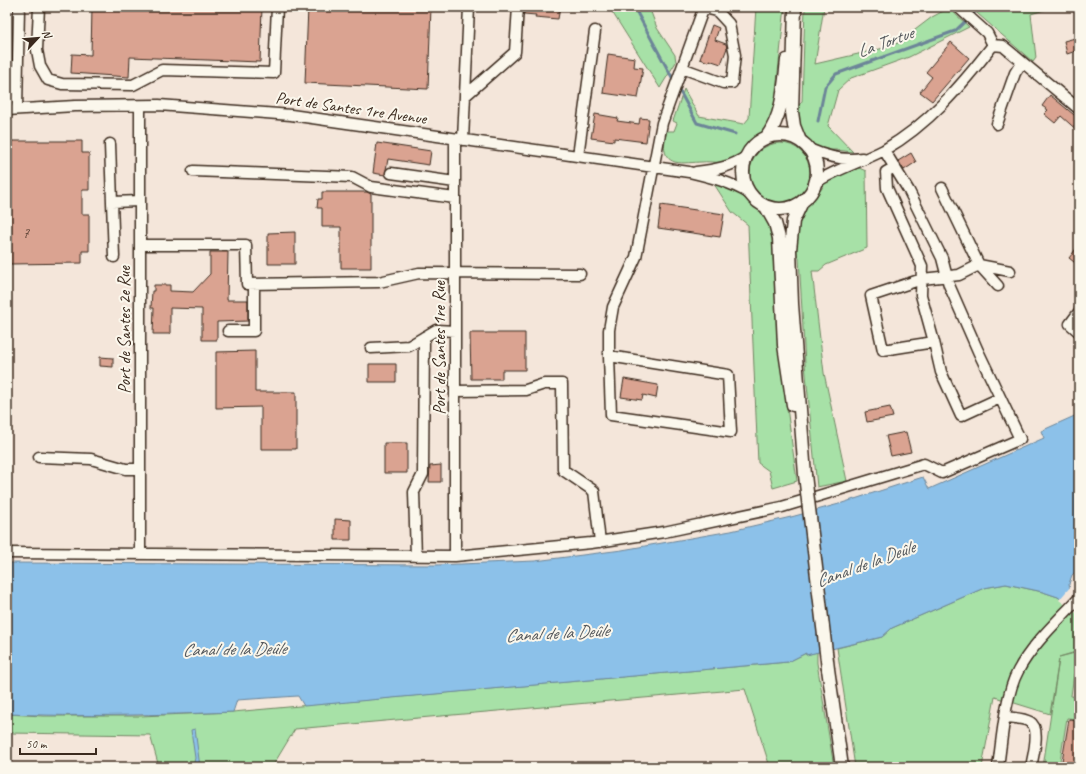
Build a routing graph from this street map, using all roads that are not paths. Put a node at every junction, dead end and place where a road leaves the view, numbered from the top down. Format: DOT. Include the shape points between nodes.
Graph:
graph roads {
  1 [pos="19,7"];
  2 [pos="39,7"];
  3 [pos="277,7"];
  4 [pos="468,7"];
  5 [pos="518,7"];
  6 [pos="795,7"];
  7 [pos="704,8"];
  8 [pos="959,8"];
  9 [pos="595,31"];
  10 [pos="992,45"];
  11 [pos="1022,62"];
  12 [pos="680,72"];
  13 [pos="465,96"];
  14 [pos="140,106"];
  15 [pos="1079,108"];
  16 [pos="12,109"];
  17 [pos="997,124"];
  18 [pos="766,138"];
  19 [pos="459,139"];
  20 [pos="110,144"];
  21 [pos="804,145"];
  22 [pos="884,150"];
  23 [pos="874,155"];
  24 [pos="578,156"];
  25 [pos="747,156"];
  26 [pos="653,167"];
  27 [pos="895,167"];
  28 [pos="193,171"];
  29 [pos="689,172"];
  30 [pos="391,173"];
  31 [pos="455,182"];
  32 [pos="815,183"];
  33 [pos="942,188"];
  34 [pos="750,194"];
  35 [pos="455,198"];
  36 [pos="140,201"];
  37 [pos="112,202"];
  38 [pos="802,202"];
  39 [pos="766,207"];
  40 [pos="140,245"];
  41 [pos="114,257"];
  42 [pos="979,265"];
  43 [pos="1010,271"];
  44 [pos="455,273"];
  45 [pos="580,274"];
  46 [pos="947,277"];
  47 [pos="922,278"];
  48 [pos="254,284"];
  49 [pos="998,286"];
  50 [pos="1079,312"];
  51 [pos="228,331"];
  52 [pos="455,331"];
  53 [pos="1079,332"];
  54 [pos="424,337"];
  55 [pos="934,342"];
  56 [pos="371,348"];
  57 [pos="610,356"];
  58 [pos="455,391"];
  59 [pos="1000,398"];
  60 [pos="40,457"];
  61 [pos="140,469"];
  62 [pos="805,475"];
  63 [pos="600,542"];
  64 [pos="7,553"];
  65 [pos="140,554"];
  66 [pos="416,556"];
  67 [pos="455,556"];
  68 [pos="1079,598"];
  69 [pos="1006,717"];
  70 [pos="842,767"];
  71 [pos="998,767"];
  72 [pos="1031,767"];
  1 -- 16 [label="street"];
  2 -- 3 [label="street" via="37,50 40,66 48,80 62,84 132,85 162,70 274,73"];
  4 -- 13 [label="street, Port de Santes 1re Rue"];
  5 -- 13 [label="street" via="515,52"];
  6 -- 18 [label="main road" via="782,102 775,125"];
  6 -- 21 [label="main road" via="792,112 794,126"];
  7 -- 12 [label="street"];
  7 -- 12 [label="street" via="717,11 729,24 735,55 732,83"];
  8 -- 10 [label="street" via="987,33"];
  9 -- 24 [label="street"];
  10 -- 11 [label="street" via="1003,46"];
  10 -- 22 [label="street" via="928,118 915,130"];
  11 -- 15 [label="street"];
  11 -- 17 [label="street" via="1015,73"];
  12 -- 26 [label="street" via="661,128"];
  13 -- 19 [label="street, Port de Santes 1re Rue"];
  14 -- 16 [label="street, Port de Santes 1re Avenue"];
  14 -- 19 [label="street, Port de Santes 1re Avenue" via="193,107 291,115"];
  14 -- 36 [label="street, Port de Santes 2e Rue"];
  18 -- 21 [label="main road" via="784,136"];
  18 -- 25 [label="main road"];
  19 -- 24 [label="street, Port de Santes 1re Avenue"];
  19 -- 31 [label="street, Port de Santes 1re Rue"];
  20 -- 37 [label="street"];
  21 -- 23 [label="street" via="823,155 858,159"];
  21 -- 32 [label="main road" via="814,157 817,174"];
  22 -- 23 [label="street"];
  22 -- 27 [label="street"];
  23 -- 32 [label="street"];
  24 -- 26 [label="street, Port de Santes 1re Avenue"];
  25 -- 29 [label="street" via="726,167"];
  25 -- 34 [label="main road" via="743,176"];
  26 -- 29 [label="street, Port de Santes 1re Avenue"];
  26 -- 57 [label="street" via="636,257 611,312"];
  27 -- 46 [label="street" via="942,258"];
  27 -- 47 [label="street" via="886,172 887,188 922,266"];
  28 -- 35 [label="street" via="352,177 371,187"];
  29 -- 34 [label="street" via="726,182"];
  30 -- 31 [label="street"];
  31 -- 35 [label="street, Port de Santes 1re Rue"];
  32 -- 38 [label="main road"];
  33 -- 42 [label="street"];
  34 -- 39 [label="main road"];
  35 -- 44 [label="street, Port de Santes 1re Rue"];
  36 -- 37 [label="street"];
  36 -- 40 [label="street, Port de Santes 2e Rue"];
  37 -- 41 [label="street"];
  38 -- 39 [label="main road" via="787,209"];
  38 -- 62 [label="main road" via="793,221 790,250"];
  39 -- 62 [label="main road" via="778,233 787,366"];
  40 -- 48 [label="street" via="246,245 247,284"];
  40 -- 61 [label="street, Port de Santes 2e Rue"];
  42 -- 43 [label="street"];
  42 -- 46 [label="street" via="959,275"];
  42 -- 49 [label="street"];
  44 -- 45 [label="street"];
  44 -- 48 [label="street" via="419,273 379,282"];
  44 -- 52 [label="street, Port de Santes 1re Rue"];
  46 -- 47 [label="street"];
  46 -- 59 [label="street"];
  47 -- 55 [label="street" via="921,296"];
  47 -- 55 [label="street" via="871,296 883,350"];
  48 -- 51 [label="street" via="254,331"];
  50 -- 53 [label="street" via="1070,324"];
  52 -- 54 [label="street" via="436,330"];
  52 -- 58 [label="street, Port de Santes 1re Rue"];
  54 -- 56 [label="street" via="409,346"];
  54 -- 66 [label="street" via="423,474 414,492"];
  55 -- 59 [label="street" via="941,372 961,416"];
  57 -- 57 [label="street" via="611,415 731,432 728,375"];
  58 -- 63 [label="street" via="526,390 544,384 562,384 563,470 594,491"];
  58 -- 67 [label="street, Port de Santes 1re Rue"];
  59 -- 63 [label="street" via="1020,439 942,473 924,464 782,507 664,532"];
  60 -- 61 [label="street" via="90,459 126,469"];
  61 -- 65 [label="street, Port de Santes 2e Rue"];
  62 -- 70 [label="main road, bridge"];
  63 -- 67 [label="street"];
  64 -- 65 [label="street"];
  65 -- 66 [label="street"];
  66 -- 67 [label="street"];
  68 -- 69 [label="street" via="1018,671"];
  69 -- 71 [label="street"];
  69 -- 72 [label="street" via="1026,720 1036,727"];
}
